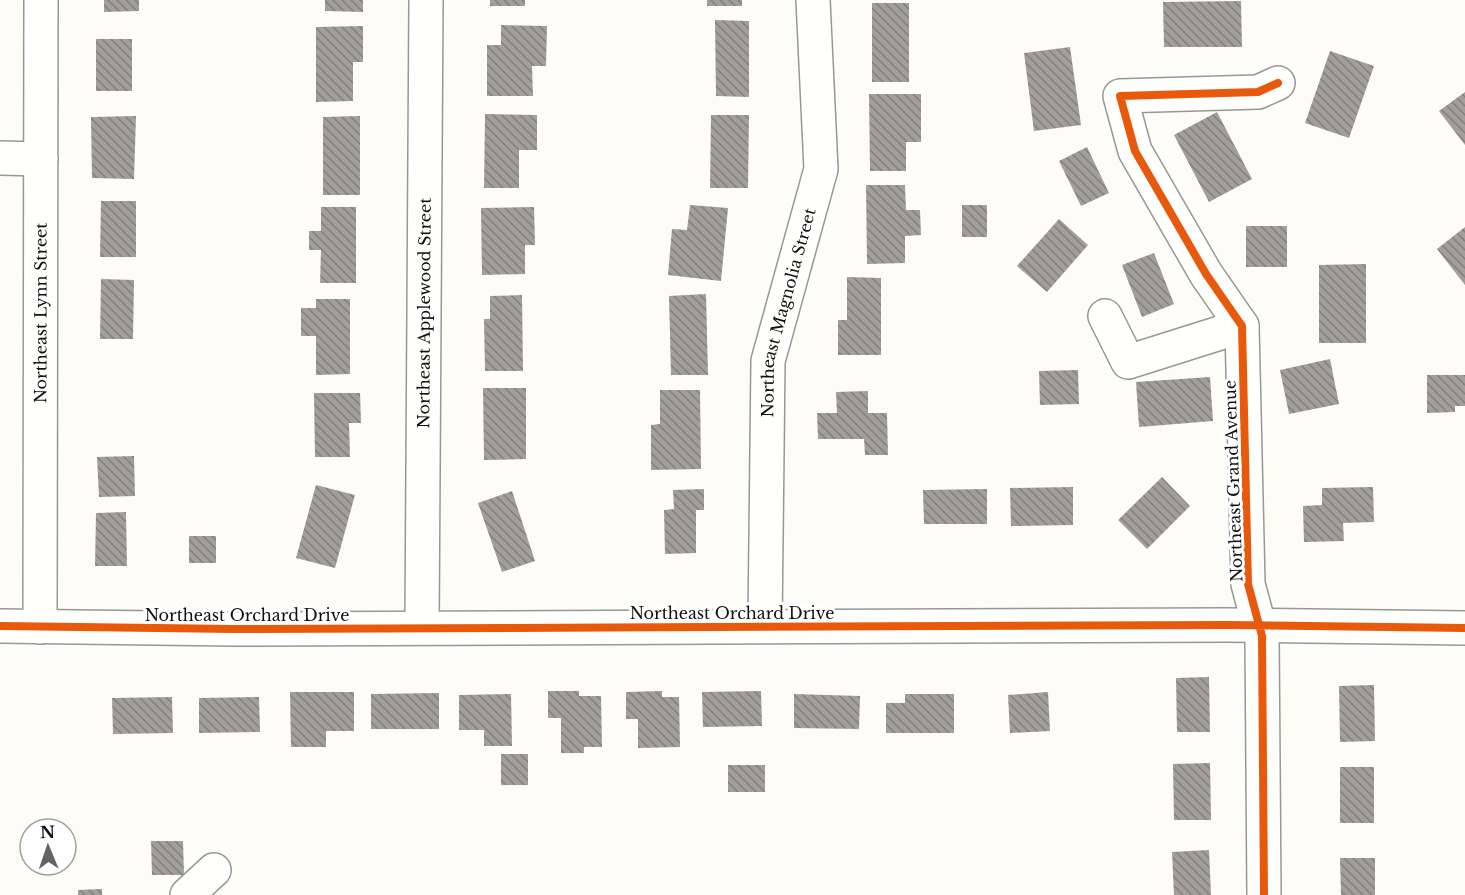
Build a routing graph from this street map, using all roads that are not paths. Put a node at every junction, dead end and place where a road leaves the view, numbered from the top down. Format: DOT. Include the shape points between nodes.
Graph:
graph roads {
  1 [pos="41,0"];
  2 [pos="426,0"];
  3 [pos="813,0"];
  4 [pos="1278,83"];
  5 [pos="0,158"];
  6 [pos="41,159"];
  7 [pos="1105,316"];
  8 [pos="1242,326"];
  9 [pos="1260,625"];
  10 [pos="0,626"];
  11 [pos="765,626"];
  12 [pos="40,627"];
  13 [pos="422,627"];
  14 [pos="1465,628"];
  15 [pos="214,870"];
  16 [pos="187,895"];
  17 [pos="1264,895"];
  1 -- 6 [label="street, Northeast Lynn Street"];
  2 -- 13 [label="street, Northeast Applewood Street"];
  3 -- 11 [label="street, Northeast Magnolia Street" via="821,169 768,361"];
  4 -- 8 [label="street" via="1258,93 1120,96 1135,151 1206,274"];
  5 -- 6 [label="street"];
  6 -- 12 [label="street, Northeast Lynn Street"];
  7 -- 8 [label="street" via="1128,362"];
  8 -- 9 [label="street, Northeast Grand Avenue" via="1248,584"];
  9 -- 11 [label="street, Northeast Orchard Drive"];
  9 -- 14 [label="street, Northeast Orchard Drive"];
  9 -- 17 [label="street, Northeast Grand Avenue"];
  10 -- 12 [label="street, Northeast Orchard Drive"];
  11 -- 13 [label="street, Northeast Orchard Drive"];
  12 -- 13 [label="street, Northeast Orchard Drive"];
  15 -- 16 [label="street"];
}
